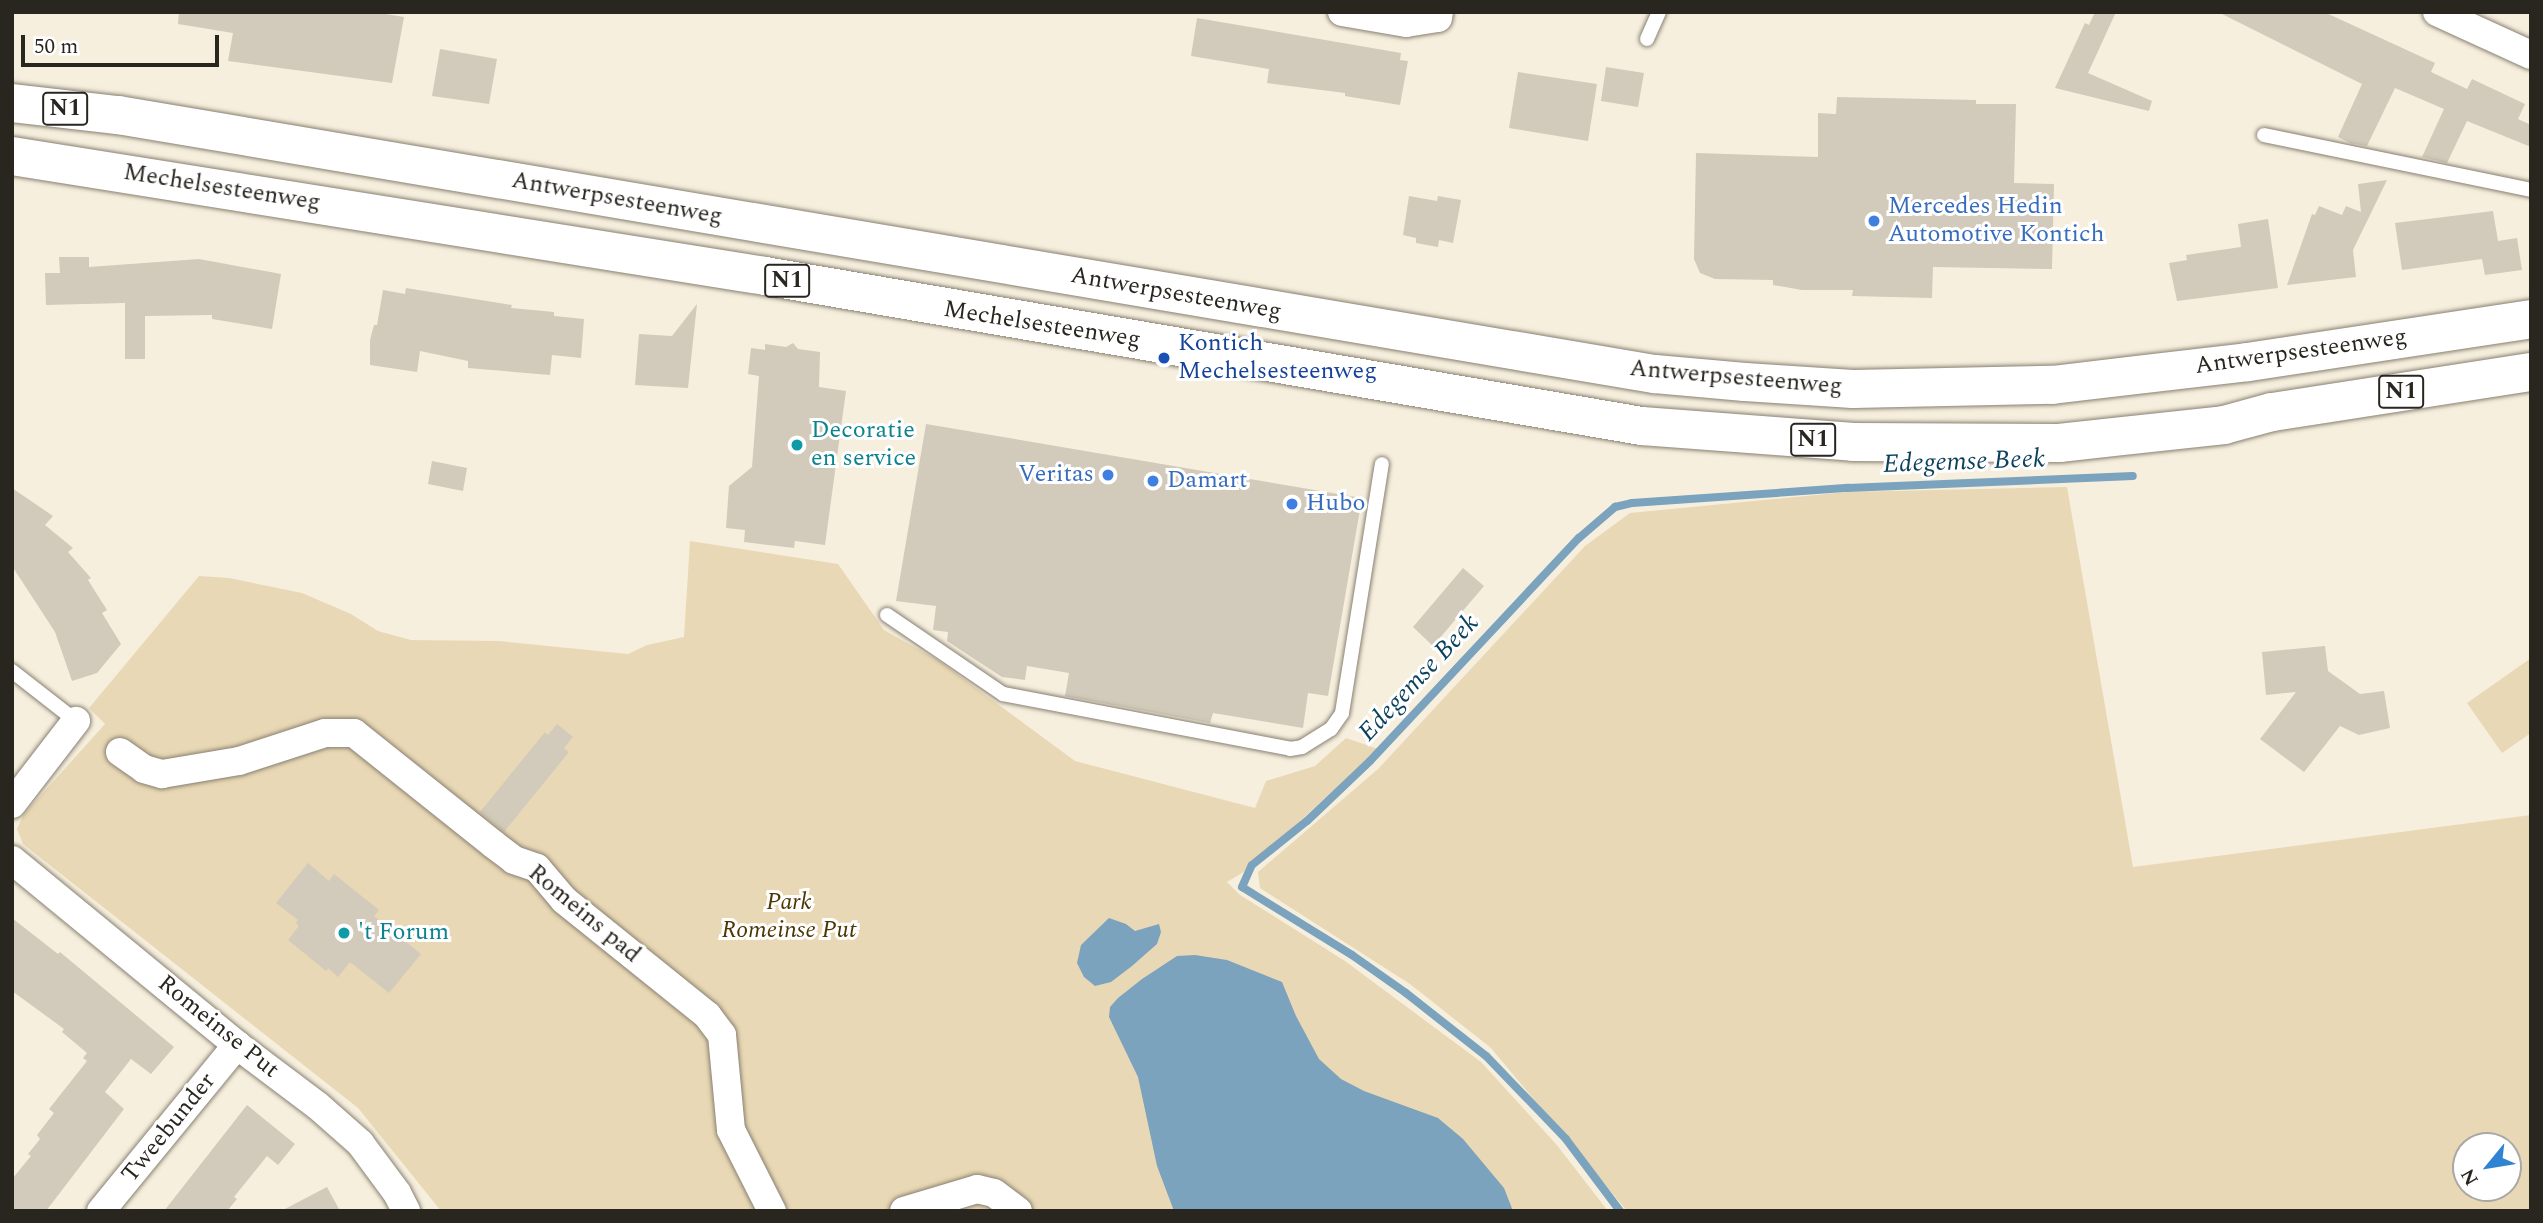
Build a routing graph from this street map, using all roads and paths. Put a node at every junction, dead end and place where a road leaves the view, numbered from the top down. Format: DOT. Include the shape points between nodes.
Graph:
graph roads {
  1 [pos="1342,12"];
  2 [pos="1439,12"];
  3 [pos="1659,12"];
  4 [pos="2437,12"];
  5 [pos="1647,39"];
  6 [pos="2531,55"];
  7 [pos="12,103"];
  8 [pos="2264,135"];
  9 [pos="12,156"];
  10 [pos="2531,190"];
  11 [pos="466,208"];
  12 [pos="2531,318"];
  13 [pos="2531,372"];
  14 [pos="1382,464"];
  15 [pos="887,615"];
  16 [pos="12,671"];
  17 [pos="76,721"];
  18 [pos="120,752"];
  19 [pos="12,804"];
  20 [pos="12,860"];
  21 [pos="237,1045"];
  22 [pos="101,1211"];
  23 [pos="406,1211"];
  24 [pos="772,1211"];
  25 [pos="904,1211"];
  26 [pos="1018,1211"];
  1 -- 2 [label="street" via="1406,23 1438,18"];
  3 -- 5 [label="lane"];
  4 -- 6 [label="street"];
  7 -- 11 [label="main road, Antwerpsesteenweg / N1" via="118,115 432,168"];
  8 -- 10 [label="lane"];
  9 -- 11 [label="main road, Mechelsesteenweg / N1"];
  11 -- 12 [label="main road, Antwerpsesteenweg / N1" via="1655,374 1853,389 2052,385 2248,362"];
  11 -- 13 [label="main road, Mechelsesteenweg / N1" via="1642,426 1853,442 2059,443 2224,425 2272,412"];
  14 -- 15 [label="lane" via="1342,713 1331,729 1302,747 1290,749 1003,694"];
  16 -- 17 [label="lane"];
  17 -- 19 [label="street"];
  18 -- 24 [label="street, Romeins pad" via="144,769 162,774 239,761 326,733 354,733 514,860 537,869 550,888 707,1015 722,1035 730,1129"];
  20 -- 21 [label="street, Romeinse Put"];
  21 -- 22 [label="street, Tweebunder"];
  21 -- 23 [label="street, Romeinse Put" via="360,1143"];
  25 -- 26 [label="street" via="977,1189 994,1193"];
}
